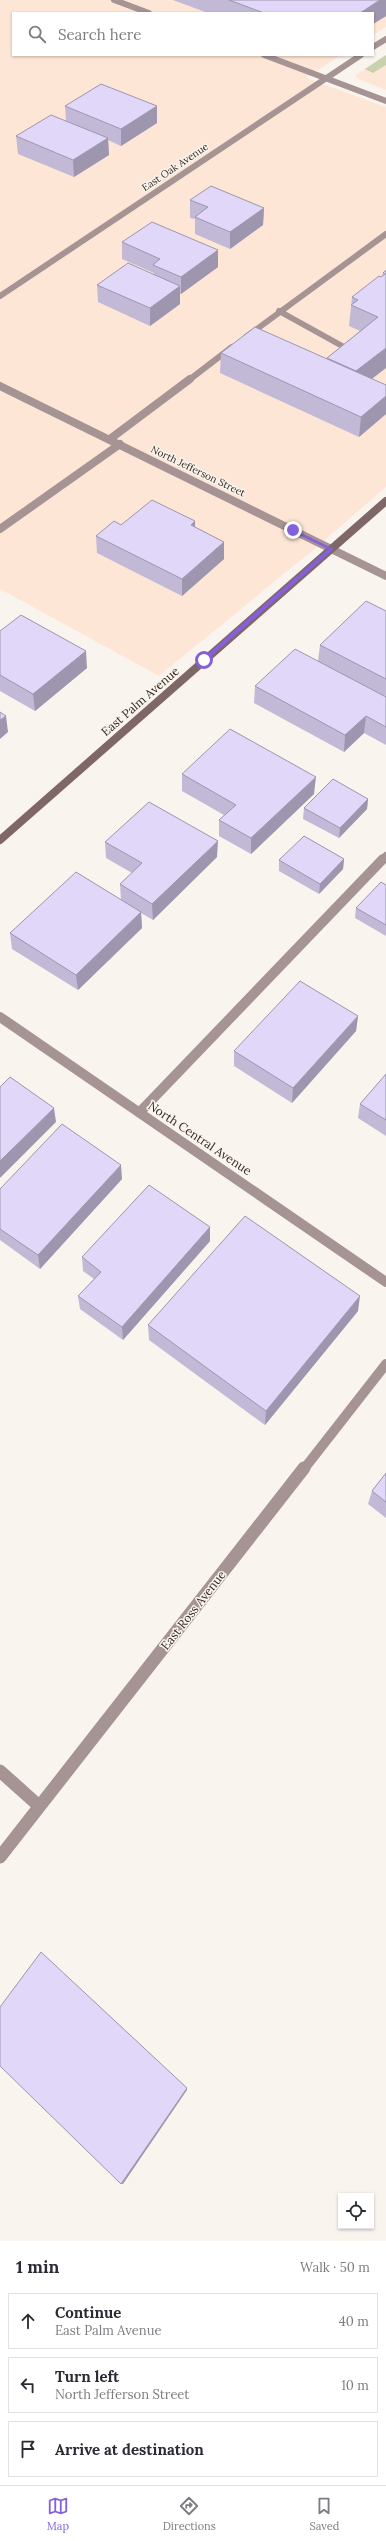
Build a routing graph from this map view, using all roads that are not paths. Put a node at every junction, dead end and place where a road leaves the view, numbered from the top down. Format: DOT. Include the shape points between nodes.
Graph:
graph roads {
  1 [pos="114,0"];
  2 [pos="147,12"];
  3 [pos="386,39"];
  4 [pos="374,46"];
  5 [pos="267,56"];
  6 [pos="360,56"];
  7 [pos="327,78"];
  8 [pos="386,101"];
  9 [pos="386,234"];
  10 [pos="0,296"];
  11 [pos="279,311"];
  12 [pos="357,354"];
  13 [pos="0,386"];
  14 [pos="110,439"];
  15 [pos="120,444"];
  16 [pos="386,501"];
  17 [pos="0,529"];
  18 [pos="332,549"];
  19 [pos="386,576"];
  20 [pos="0,840"];
  21 [pos="386,856"];
  22 [pos="0,1017"];
  23 [pos="140,1112"];
  24 [pos="386,1282"];
  25 [pos="386,1364"];
  26 [pos="0,1771"];
  27 [pos="39,1806"];
  28 [pos="0,1856"];
  1 -- 2 [label="street"];
  3 -- 4 [label="street"];
  5 -- 7 [label="street"];
  6 -- 7 [label="street, East Oak Avenue"];
  7 -- 8 [label="street"];
  7 -- 10 [label="street, East Oak Avenue"];
  9 -- 11 [label="street"];
  11 -- 12 [label="street"];
  11 -- 14 [label="street"];
  13 -- 14 [label="street, North Jefferson Street"];
  14 -- 15 [label="street, North Jefferson Street"];
  15 -- 17 [label="street"];
  15 -- 18 [label="street, North Jefferson Street"];
  16 -- 18 [label="street, East Palm Avenue"];
  18 -- 19 [label="street, North Jefferson Street"];
  18 -- 20 [label="street, East Palm Avenue"];
  21 -- 23 [label="street"];
  22 -- 23 [label="street, North Central Avenue"];
  23 -- 24 [label="street, North Central Avenue"];
  25 -- 27 [label="street, East Ross Avenue"];
  26 -- 27 [label="street"];
  27 -- 28 [label="street, East Ross Avenue"];
}
